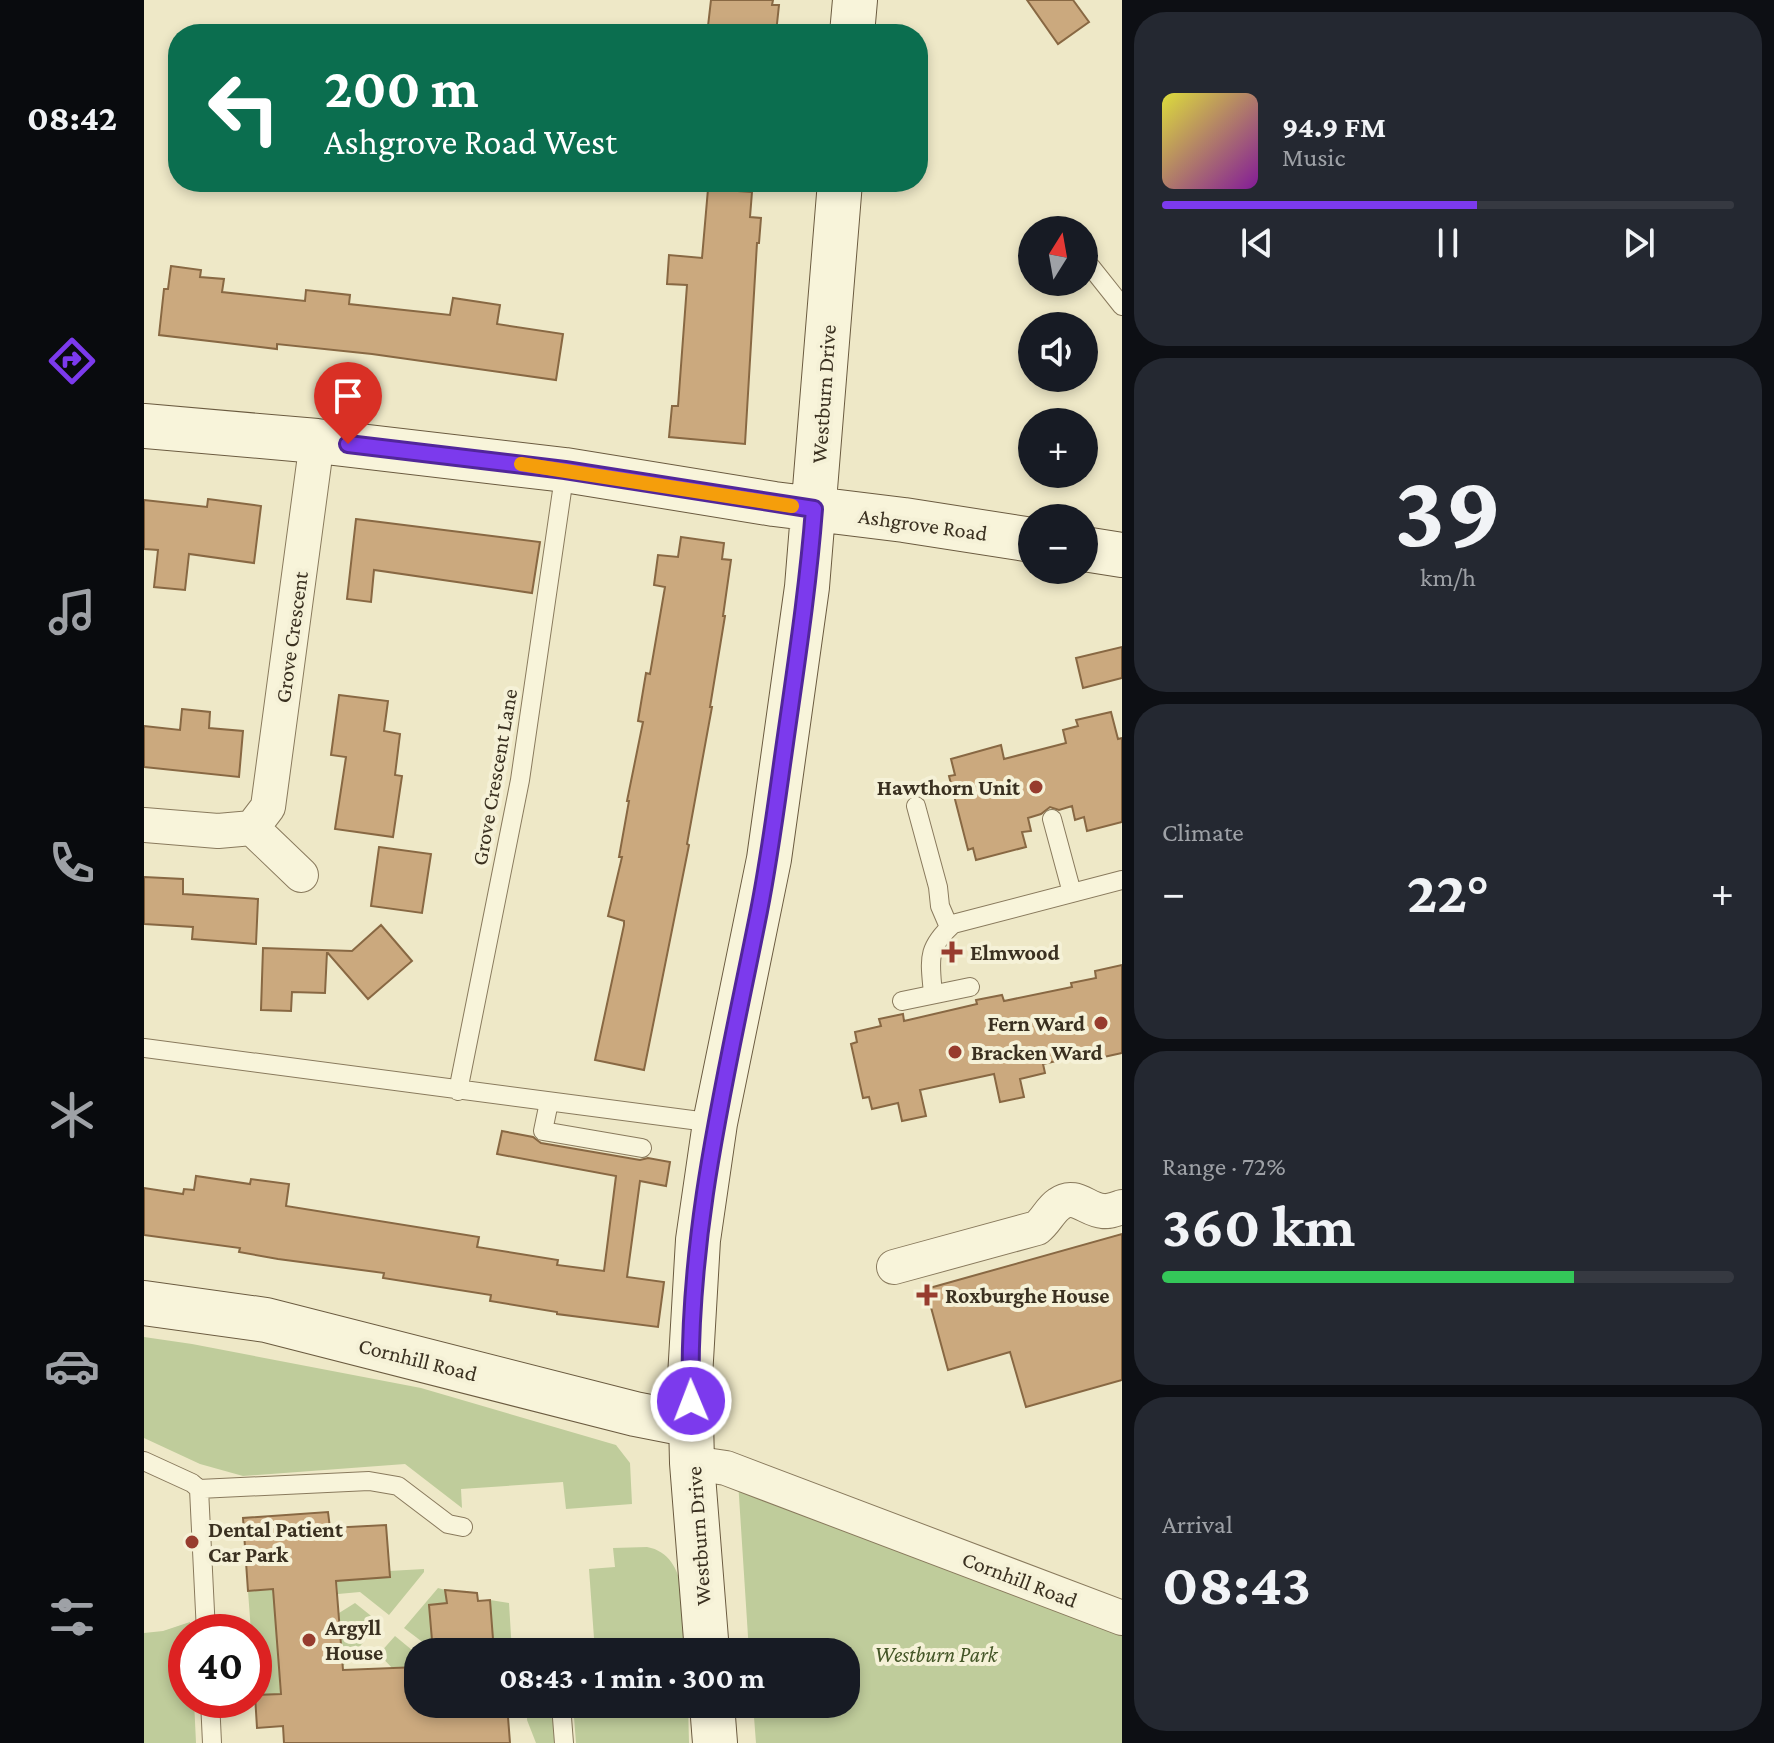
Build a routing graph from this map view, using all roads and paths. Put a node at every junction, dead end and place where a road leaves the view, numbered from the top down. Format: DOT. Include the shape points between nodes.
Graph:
graph roads {
  1 [pos="855,0"];
  2 [pos="853,24"];
  3 [pos="839,192"];
  4 [pos="1098,276"];
  5 [pos="1122,306"];
  6 [pos="144,426"];
  7 [pos="317,441"];
  8 [pos="565,470"];
  9 [pos="814,509"];
  10 [pos="1018,538"];
  11 [pos="1098,551"];
  12 [pos="1122,555"];
  13 [pos="916,806"];
  14 [pos="1052,819"];
  15 [pos="144,825"];
  16 [pos="252,828"];
  17 [pos="301,875"];
  18 [pos="1122,880"];
  19 [pos="1072,893"];
  20 [pos="949,927"];
  21 [pos="970,987"];
  22 [pos="933,994"];
  23 [pos="902,1001"];
  24 [pos="144,1048"];
  25 [pos="458,1091"];
  26 [pos="549,1102"];
  27 [pos="715,1123"];
  28 [pos="642,1148"];
  29 [pos="1122,1207"];
  30 [pos="894,1267"];
  31 [pos="144,1303"];
  32 [pos="692,1444"];
  33 [pos="146,1466"];
  34 [pos="199,1489"];
  35 [pos="463,1527"];
  36 [pos="205,1614"];
  37 [pos="1122,1618"];
  38 [pos="706,1638"];
  39 [pos="211,1718"];
  40 [pos="562,1718"];
  41 [pos="713,1718"];
  42 [pos="212,1743"];
  43 [pos="564,1743"];
  44 [pos="715,1743"];
  1 -- 2 [label="street"];
  3 -- 9 [label="street, Westburn Drive"];
  4 -- 5 [label="lane"];
  6 -- 7 [label="street, Ashgrove Road"];
  7 -- 8 [label="street, Ashgrove Road"];
  7 -- 16 [label="street, Grove Crescent" via="268,807"];
  8 -- 9 [label="street, Ashgrove Road"];
  8 -- 25 [label="lane, Grove Crescent Lane" via="520,780"];
  9 -- 10 [label="street, Ashgrove Road"];
  9 -- 27 [label="street, Westburn Drive" via="769,859"];
  11 -- 12 [label="street"];
  13 -- 20 [label="lane"];
  14 -- 19 [label="lane"];
  15 -- 16 [label="street"];
  16 -- 17 [label="street"];
  18 -- 19 [label="lane"];
  19 -- 20 [label="lane"];
  20 -- 22 [label="lane" via="929,957"];
  21 -- 22 [label="lane"];
  22 -- 23 [label="lane"];
  24 -- 25 [label="lane"];
  25 -- 26 [label="lane"];
  26 -- 27 [label="lane"];
  26 -- 28 [label="lane" via="543,1131"];
  27 -- 32 [label="street, Westburn Drive" via="690,1344"];
  29 -- 30 [label="street" via="1104,1212 1065,1200 1037,1228"];
  31 -- 32 [label="street, Cornhill Road" via="266,1320 635,1414"];
  32 -- 37 [label="street, Cornhill Road" via="726,1468"];
  32 -- 38 [label="street, Westburn Drive"];
  33 -- 34 [label="lane"];
  34 -- 35 [label="lane" via="369,1481 398,1486 448,1524"];
  34 -- 36 [label="lane"];
  39 -- 42 [label="lane"];
  40 -- 43 [label="lane"];
  41 -- 44 [label="street"];
}
